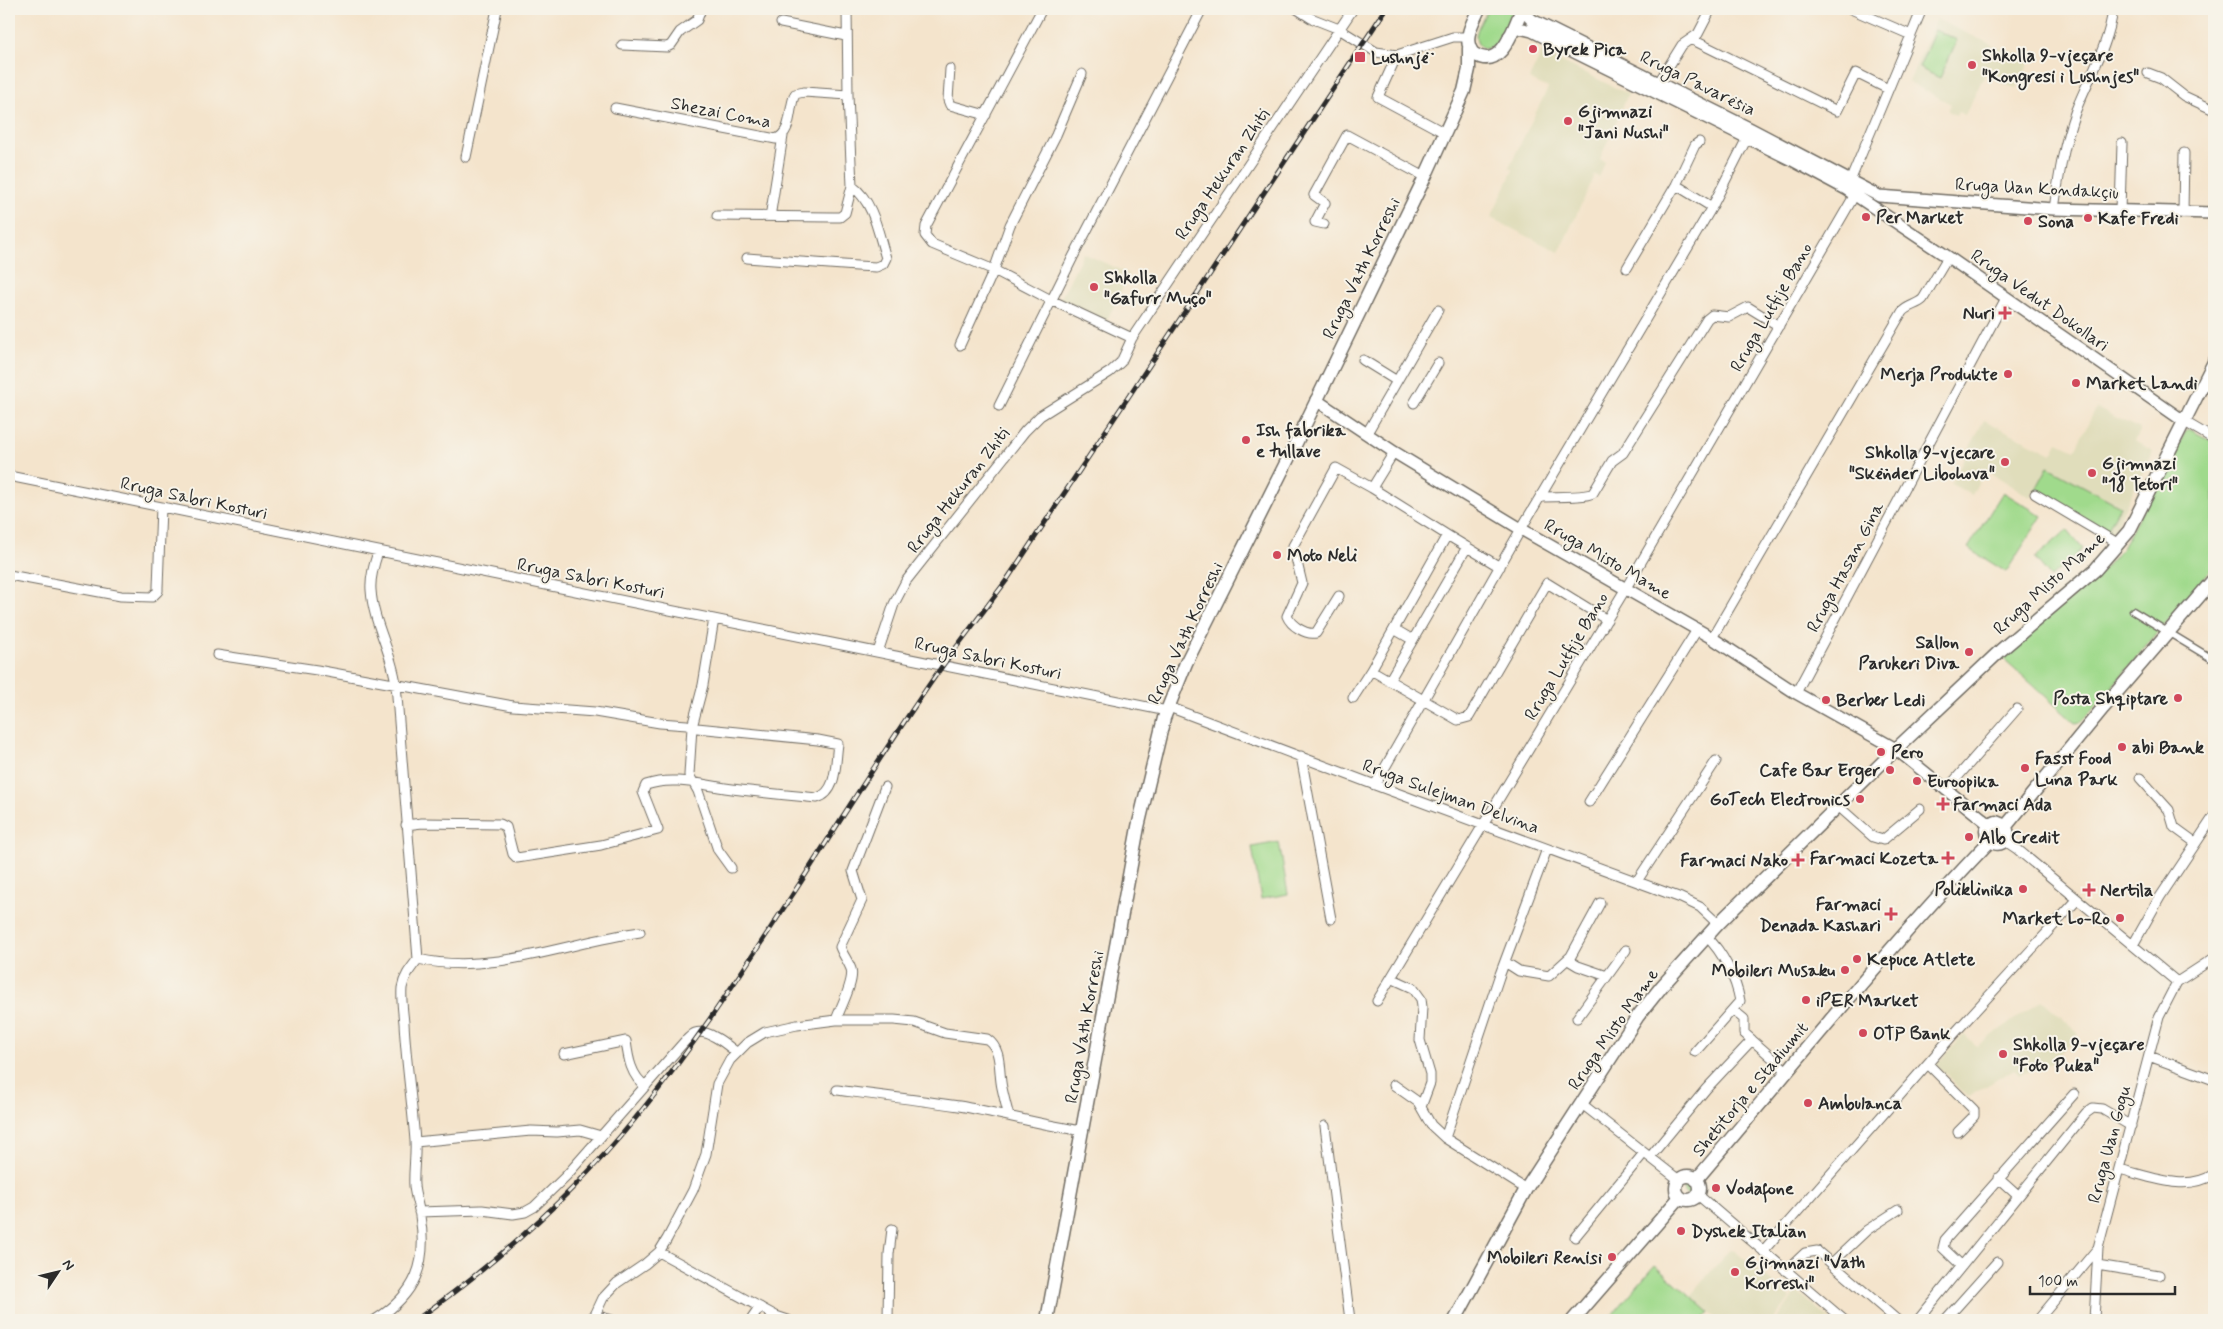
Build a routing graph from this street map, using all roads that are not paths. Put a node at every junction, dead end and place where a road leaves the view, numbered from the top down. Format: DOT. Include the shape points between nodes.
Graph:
graph roads {
  1 [pos="497,9"];
  2 [pos="701,9"];
  3 [pos="847,9"];
  4 [pos="1042,9"];
  5 [pos="1202,9"];
  6 [pos="1298,9"];
  7 [pos="1353,9"];
  8 [pos="1479,9"];
  9 [pos="1524,9"];
  10 [pos="1711,9"];
  11 [pos="1851,9"];
  12 [pos="1922,9"];
  13 [pos="2113,9"];
  14 [pos="781,23"];
  15 [pos="1339,29"];
  16 [pos="1911,35"];
  17 [pos="846,36"];
  18 [pos="1508,37"];
  19 [pos="1691,39"];
  20 [pos="1469,43"];
  21 [pos="622,45"];
  22 [pos="1397,55"];
  23 [pos="1494,58"];
  24 [pos="950,69"];
  25 [pos="2148,72"];
  26 [pos="1082,74"];
  27 [pos="1659,82"];
  28 [pos="1888,89"];
  29 [pos="1464,90"];
  30 [pos="848,95"];
  31 [pos="615,108"];
  32 [pos="2214,110"];
  33 [pos="986,115"];
  34 [pos="1445,133"];
  35 [pos="782,136"];
  36 [pos="1747,138"];
  37 [pos="1699,142"];
  38 [pos="2122,143"];
  39 [pos="2184,153"];
  40 [pos="466,157"];
  41 [pos="1425,177"];
  42 [pos="1676,184"];
  43 [pos="852,186"];
  44 [pos="1853,188"];
  45 [pos="1884,197"];
  46 [pos="1712,206"];
  47 [pos="2054,209"];
  48 [pos="771,211"];
  49 [pos="2120,211"];
  50 [pos="1882,213"];
  51 [pos="2183,213"];
  52 [pos="2214,214"];
  53 [pos="717,216"];
  54 [pos="1324,224"];
  55 [pos="1948,257"];
  56 [pos="747,258"];
  57 [pos="1627,268"];
  58 [pos="994,270"];
  59 [pos="2006,298"];
  60 [pos="1051,300"];
  61 [pos="1438,310"];
  62 [pos="1779,326"];
  63 [pos="1132,338"];
  64 [pos="960,345"];
  65 [pos="1363,360"];
  66 [pos="2214,362"];
  67 [pos="1438,363"];
  68 [pos="1397,381"];
  69 [pos="1316,400"];
  70 [pos="1414,403"];
  71 [pos="999,406"];
  72 [pos="2185,422"];
  73 [pos="1367,433"];
  74 [pos="2214,439"];
  75 [pos="1394,452"];
  76 [pos="9,476"];
  77 [pos="1372,488"];
  78 [pos="2035,494"];
  79 [pos="1540,497"];
  80 [pos="161,507"];
  81 [pos="1521,529"];
  82 [pos="1447,535"];
  83 [pos="2119,544"];
  84 [pos="1467,547"];
  85 [pos="378,552"];
  86 [pos="1500,567"];
  87 [pos="9,575"];
  88 [pos="2214,580"];
  89 [pos="1626,588"];
  90 [pos="1340,596"];
  91 [pos="2133,611"];
  92 [pos="714,619"];
  93 [pos="1607,620"];
  94 [pos="1394,629"];
  95 [pos="1697,630"];
  96 [pos="2168,633"];
  97 [pos="1712,638"];
  98 [pos="1413,640"];
  99 [pos="878,652"];
  100 [pos="217,655"];
  101 [pos="2214,660"];
  102 [pos="1370,670"];
  103 [pos="1389,681"];
  104 [pos="396,684"];
  105 [pos="1796,693"];
  106 [pos="1353,698"];
  107 [pos="1423,701"];
  108 [pos="1168,709"];
  109 [pos="2017,709"];
  110 [pos="692,727"];
  111 [pos="1891,749"];
  112 [pos="1301,756"];
  113 [pos="1716,761"];
  114 [pos="2140,778"];
  115 [pos="691,782"];
  116 [pos="1375,785"];
  117 [pos="885,787"];
  118 [pos="1947,789"];
  119 [pos="1589,802"];
  120 [pos="1838,806"];
  121 [pos="1920,809"];
  122 [pos="2214,816"];
  123 [pos="1483,824"];
  124 [pos="406,825"];
  125 [pos="2006,826"];
  126 [pos="1989,832"];
  127 [pos="2005,841"];
  128 [pos="2196,843"];
  129 [pos="1547,848"];
  130 [pos="731,868"];
  131 [pos="1637,881"];
  132 [pos="2077,900"];
  133 [pos="1600,903"];
  134 [pos="1331,919"];
  135 [pos="1718,924"];
  136 [pos="640,932"];
  137 [pos="1706,936"];
  138 [pos="2133,946"];
  139 [pos="1626,950"];
  140 [pos="2214,958"];
  141 [pos="418,959"];
  142 [pos="1568,960"];
  143 [pos="1505,962"];
  144 [pos="1607,976"];
  145 [pos="1391,978"];
  146 [pos="2177,982"];
  147 [pos="1377,1002"];
  148 [pos="1733,1010"];
  149 [pos="1577,1018"];
  150 [pos="836,1020"];
  151 [pos="1752,1040"];
  152 [pos="736,1052"];
  153 [pos="1695,1052"];
  154 [pos="564,1054"];
  155 [pos="2149,1056"];
  156 [pos="1928,1064"];
  157 [pos="1787,1071"];
  158 [pos="2214,1080"];
  159 [pos="1394,1085"];
  160 [pos="646,1086"];
  161 [pos="837,1090"];
  162 [pos="2074,1094"];
  163 [pos="1582,1104"];
  164 [pos="1421,1107"];
  165 [pos="1008,1116"];
  166 [pos="1325,1126"];
  167 [pos="2130,1126"];
  168 [pos="1083,1131"];
  169 [pos="1958,1132"];
  170 [pos="601,1136"];
  171 [pos="1445,1138"];
  172 [pos="415,1142"];
  173 [pos="1647,1155"];
  174 [pos="2119,1169"];
  175 [pos="2214,1174"];
  176 [pos="1998,1178"];
  177 [pos="1679,1180"];
  178 [pos="1696,1180"];
  179 [pos="1526,1189"];
  180 [pos="1698,1195"];
  181 [pos="2018,1196"];
  182 [pos="1680,1198"];
  183 [pos="1898,1210"];
  184 [pos="419,1212"];
  185 [pos="892,1229"];
  186 [pos="1575,1237"];
  187 [pos="2098,1248"];
  188 [pos="1763,1251"];
  189 [pos="659,1252"];
  190 [pos="1997,1262"];
  191 [pos="1832,1263"];
  192 [pos="2097,1265"];
  193 [pos="1962,1266"];
  194 [pos="1786,1270"];
  195 [pos="2159,1275"];
  196 [pos="760,1307"];
  197 [pos="591,1318"];
  198 [pos="375,1320"];
  199 [pos="612,1320"];
  200 [pos="751,1320"];
  201 [pos="788,1320"];
  202 [pos="888,1320"];
  203 [pos="1047,1320"];
  204 [pos="1350,1320"];
  205 [pos="1455,1320"];
  206 [pos="1573,1320"];
  207 [pos="1844,1320"];
  208 [pos="1897,1320"];
  209 [pos="1918,1320"];
  210 [pos="1945,1320"];
  211 [pos="2038,1320"];
  212 [pos="2094,1320"];
  1 -- 40 [label="street"];
  2 -- 21 [label="street" via="697,20 667,47"];
  3 -- 17 [label="street"];
  4 -- 33 [label="street"];
  5 -- 60 [label="street"];
  6 -- 15 [label="street"];
  7 -- 15 [label="street, Rruga Hekuran Zhiti"];
  8 -- 20 [label="main road"];
  9 -- 18 [label="main road, Rruga Vath Korreshi"];
  9 -- 27 [label="street, Rruga Pavarësia" via="1532,20"];
  10 -- 19 [label="street" via="1698,34"];
  11 -- 16 [label="street"];
  12 -- 16 [label="street, Rruga Lutfije Bano"];
  13 -- 47 [label="street" via="2110,27 2061,156"];
  14 -- 17 [label="street"];
  15 -- 22 [label="street" via="1376,52"];
  15 -- 63 [label="street, Rruga Hekuran Zhiti"];
  16 -- 28 [label="street, Rruga Lutfije Bano"];
  17 -- 30 [label="street"];
  18 -- 23 [label="main road, Rruga Vath Korreshi" via="1502,51"];
  18 -- 36 [label="street, Rruga Pavarësia" via="1519,28 1532,31"];
  19 -- 27 [label="street" via="1682,45"];
  19 -- 28 [label="street" via="1837,111 1856,73"];
  20 -- 22 [label="street" via="1453,37"];
  20 -- 23 [label="main road" via="1472,52 1480,57"];
  20 -- 29 [label="main road, Rruga Vath Korreshi" via="1470,69"];
  22 -- 34 [label="street" via="1378,97"];
  23 -- 29 [label="main road, Rruga Vath Korreshi" via="1479,69"];
  24 -- 33 [label="street" via="950,105"];
  25 -- 32 [label="street" via="2184,96"];
  26 -- 58 [label="street" via="1056,135 1010,224"];
  27 -- 44 [label="street, Rruga Pavarësia"];
  28 -- 44 [label="street, Rruga Lutfije Bano"];
  29 -- 34 [label="main road, Rruga Vath Korreshi"];
  30 -- 35 [label="street, Shezai Coma" via="795,94 787,130"];
  30 -- 43 [label="street"];
  31 -- 35 [label="street, Shezai Coma" via="768,138"];
  33 -- 58 [label="street" via="926,226 925,235 932,244"];
  34 -- 41 [label="main road, Rruga Vath Korreshi"];
  35 -- 48 [label="street"];
  36 -- 44 [label="street, Rruga Pavarësia"];
  36 -- 46 [label="street"];
  37 -- 42 [label="street"];
  38 -- 49 [label="street"];
  39 -- 51 [label="street"];
  41 -- 54 [label="street" via="1347,135 1314,195 1325,203 1315,222"];
  41 -- 69 [label="main road, Rruga Vath Korreshi"];
  42 -- 46 [label="street"];
  42 -- 57 [label="street"];
  43 -- 53 [label="street" via="845,213 840,217"];
  43 -- 56 [label="street" via="868,203 886,258 883,264 857,266"];
  44 -- 45 [label="street, Rruga Uan Kondakçiu"];
  44 -- 50 [label="street, Rruga Vedut Dokollari"];
  44 -- 62 [label="street, Rruga Lutfije Bano"];
  45 -- 47 [label="street, Rruga Uan Kondakçiu"];
  45 -- 50 [label="street" via="1877,203"];
  46 -- 79 [label="street"];
  47 -- 49 [label="street, Rruga Uan Kondakçiu"];
  49 -- 51 [label="street, Rruga Uan Kondakçiu"];
  50 -- 55 [label="street, Rruga Vedut Dokollari"];
  51 -- 52 [label="street, Rruga Uan Kondakçiu"];
  55 -- 59 [label="street, Rruga Vedut Dokollari"];
  55 -- 97 [label="street" via="1923,299 1902,312"];
  58 -- 60 [label="street"];
  58 -- 64 [label="street"];
  59 -- 72 [label="street, Rruga Vedut Dokollari"];
  59 -- 105 [label="street, Rruga Hasan Gina"];
  60 -- 63 [label="street"];
  60 -- 71 [label="street"];
  61 -- 68 [label="street"];
  62 -- 79 [label="street" via="1748,307 1729,317 1712,316 1707,319 1623,453 1612,461 1593,493 1582,497"];
  62 -- 89 [label="street, Rruga Lutfije Bano"];
  63 -- 99 [label="street, Rruga Hekuran Zhiti" via="1121,362 1040,416 994,469 906,581 894,604"];
  65 -- 68 [label="street"];
  66 -- 72 [label="main road, Rruga Misto Mame"];
  67 -- 70 [label="street"];
  68 -- 73 [label="street"];
  69 -- 73 [label="street, Rruga Misto Mame"];
  69 -- 108 [label="main road, Rruga Vath Korreshi" via="1185,667"];
  72 -- 74 [label="street, Rruga Vedut Dokollari"];
  72 -- 83 [label="main road, Rruga Misto Mame" via="2129,531"];
  73 -- 75 [label="street, Rruga Misto Mame"];
  75 -- 77 [label="street"];
  75 -- 81 [label="street, Rruga Misto Mame"];
  76 -- 80 [label="street, Rruga Sabri Kosturi"];
  77 -- 82 [label="street"];
  77 -- 90 [label="street" via="1336,468 1293,546 1302,583 1287,616 1292,625 1310,634 1316,633"];
  78 -- 83 [label="street"];
  79 -- 81 [label="street"];
  80 -- 85 [label="street, Rruga Sabri Kosturi"];
  80 -- 87 [label="street" via="158,591 152,597 121,596"];
  81 -- 86 [label="street"];
  81 -- 89 [label="street, Rruga Misto Mame"];
  82 -- 84 [label="street"];
  82 -- 94 [label="street"];
  83 -- 111 [label="main road, Rruga Misto Mame" via="2096,570"];
  84 -- 86 [label="street"];
  84 -- 98 [label="street"];
  85 -- 92 [label="street, Rruga Sabri Kosturi"];
  85 -- 104 [label="street" via="370,589"];
  86 -- 107 [label="street"];
  88 -- 96 [label="main road"];
  89 -- 93 [label="street, Rruga Lutfije Bano"];
  89 -- 95 [label="street, Rruga Misto Mame"];
  91 -- 96 [label="street"];
  92 -- 99 [label="street, Rruga Sabri Kosturi"];
  92 -- 110 [label="street"];
  93 -- 107 [label="street" via="1547,583 1469,717 1458,720"];
  93 -- 123 [label="street, Rruga Lutfije Bano"];
  94 -- 98 [label="street"];
  94 -- 102 [label="street"];
  95 -- 97 [label="street, Rruga Misto Mame"];
  95 -- 119 [label="street"];
  96 -- 101 [label="street"];
  96 -- 125 [label="main road"];
  97 -- 105 [label="street, Rruga Misto Mame"];
  98 -- 103 [label="street"];
  99 -- 108 [label="street, Rruga Sabri Kosturi"];
  100 -- 104 [label="street"];
  102 -- 103 [label="street"];
  102 -- 106 [label="street"];
  103 -- 107 [label="street"];
  104 -- 110 [label="street" via="513,706 595,712"];
  104 -- 124 [label="street"];
  105 -- 111 [label="street, Rruga Misto Mame"];
  107 -- 116 [label="street"];
  108 -- 112 [label="street, Rruga Sulejman Delvina"];
  108 -- 168 [label="main road, Rruga Vath Korreshi" via="1153,756 1138,827"];
  109 -- 118 [label="street"];
  110 -- 115 [label="street" via="688,774"];
  110 -- 115 [label="street" via="838,744 832,785 829,792 816,798"];
  111 -- 118 [label="street, Rruga Misto Mame"];
  111 -- 120 [label="main road, Rruga Misto Mame"];
  111 -- 126 [label="street, Rruga Misto Mame"];
  112 -- 116 [label="street, Rruga Sulejman Delvina"];
  112 -- 134 [label="street"];
  113 -- 131 [label="street"];
  114 -- 128 [label="street" via="2169,810 2174,827"];
  115 -- 124 [label="street" via="646,785 643,792 658,830 601,845 517,858 506,827 500,824"];
  115 -- 130 [label="street" via="698,791 718,850"];
  116 -- 123 [label="street, Rruga Sulejman Delvina"];
  117 -- 150 [label="street" via="853,871 862,900 840,947 852,971"];
  118 -- 126 [label="street, Rruga Misto Mame"];
  120 -- 121 [label="street" via="1873,837 1882,840"];
  120 -- 135 [label="main road, Rruga Misto Mame"];
  122 -- 128 [label="street"];
  123 -- 129 [label="street, Rruga Sulejman Delvina"];
  123 -- 145 [label="street, Rruga Lutfije Bano"];
  124 -- 141 [label="street"];
  125 -- 126 [label="main road" via="1996,822"];
  125 -- 127 [label="main road" via="2008,835"];
  126 -- 127 [label="main road" via="1999,844"];
  126 -- 157 [label="main road, Shetitorja e Stadiumit"];
  127 -- 132 [label="street"];
  128 -- 138 [label="street" via="2160,897"];
  129 -- 131 [label="street, Rruga Sulejman Delvina"];
  129 -- 143 [label="street"];
  131 -- 135 [label="street, Rruga Sulejman Delvina" via="1700,907"];
  132 -- 138 [label="street"];
  132 -- 156 [label="street"];
  133 -- 142 [label="street"];
  135 -- 137 [label="main road, Rruga Misto Mame"];
  136 -- 141 [label="street" via="497,960 456,964"];
  137 -- 148 [label="street" via="1718,948 1735,982 1740,1002"];
  137 -- 163 [label="main road, Rruga Misto Mame" via="1638,1016"];
  138 -- 146 [label="street"];
  139 -- 144 [label="street"];
  140 -- 146 [label="street"];
  141 -- 172 [label="street" via="405,976 402,990"];
  142 -- 143 [label="street" via="1549,976 1519,971"];
  142 -- 144 [label="street"];
  143 -- 171 [label="street"];
  144 -- 149 [label="street"];
  145 -- 147 [label="street, Rruga Lutfije Bano"];
  145 -- 164 [label="street" via="1413,988 1421,999 1420,1040 1430,1074"];
  146 -- 155 [label="street, Rruga Uan Gogu" via="2158,1017"];
  148 -- 151 [label="street" via="1744,1019 1744,1033"];
  148 -- 153 [label="street"];
  150 -- 152 [label="street" via="765,1032"];
  150 -- 165 [label="street" via="914,1022 945,1033 987,1038 998,1054"];
  151 -- 157 [label="street"];
  151 -- 173 [label="street"];
  152 -- 160 [label="street" via="722,1039 695,1033 685,1040"];
  152 -- 189 [label="street" via="717,1084 706,1154 693,1190"];
  154 -- 160 [label="street" via="626,1041 634,1074"];
  155 -- 158 [label="street"];
  155 -- 167 [label="street, Rruga Uan Gogu"];
  156 -- 169 [label="street" via="1974,1110 1974,1116"];
  156 -- 188 [label="street"];
  157 -- 178 [label="main road, Shetitorja e Stadiumit"];
  159 -- 164 [label="street"];
  160 -- 170 [label="street"];
  161 -- 165 [label="street"];
  162 -- 176 [label="street"];
  163 -- 173 [label="street"];
  163 -- 179 [label="main road, Rruga Misto Mame"];
  164 -- 171 [label="street" via="1431,1125"];
  165 -- 168 [label="street"];
  166 -- 204 [label="street"];
  167 -- 174 [label="street, Rruga Uan Gogu"];
  167 -- 181 [label="street" via="2102,1108 2094,1108"];
  168 -- 203 [label="main road, Rruga Vath Korreshi"];
  170 -- 172 [label="street" via="580,1130 531,1131"];
  170 -- 184 [label="street" via="566,1176 525,1212"];
  171 -- 179 [label="street"];
  172 -- 184 [label="street" via="414,1187"];
  173 -- 177 [label="street"];
  173 -- 186 [label="street"];
  174 -- 175 [label="street" via="2179,1183 2193,1183"];
  174 -- 187 [label="street, Rruga Uan Gogu"];
  176 -- 181 [label="street"];
  176 -- 193 [label="street" via="1945,1240 1943,1248"];
  177 -- 178 [label="main road" via="1687,1176"];
  177 -- 182 [label="main road" via="1676,1190"];
  178 -- 180 [label="main road" via="1700,1186"];
  179 -- 205 [label="main road, Rruga Misto Mame"];
  180 -- 182 [label="main road" via="1690,1200"];
  180 -- 188 [label="street"];
  181 -- 193 [label="street"];
  182 -- 206 [label="main road"];
  183 -- 191 [label="street" via="1867,1230"];
  184 -- 198 [label="street" via="423,1243 420,1267 405,1295"];
  185 -- 202 [label="street"];
  187 -- 192 [label="street, Rruga Uan Gogu"];
  187 -- 211 [label="street"];
  188 -- 194 [label="street"];
  189 -- 196 [label="street"];
  189 -- 197 [label="street" via="618,1283 603,1298"];
  190 -- 210 [label="street"];
  191 -- 194 [label="street" via="1817,1251 1805,1253"];
  191 -- 208 [label="street"];
  192 -- 195 [label="street"];
  192 -- 212 [label="street, Rruga Uan Gogu"];
  193 -- 209 [label="street"];
  194 -- 207 [label="street"];
  196 -- 200 [label="street"];
  196 -- 201 [label="street"];
  197 -- 199 [label="street"];
}
